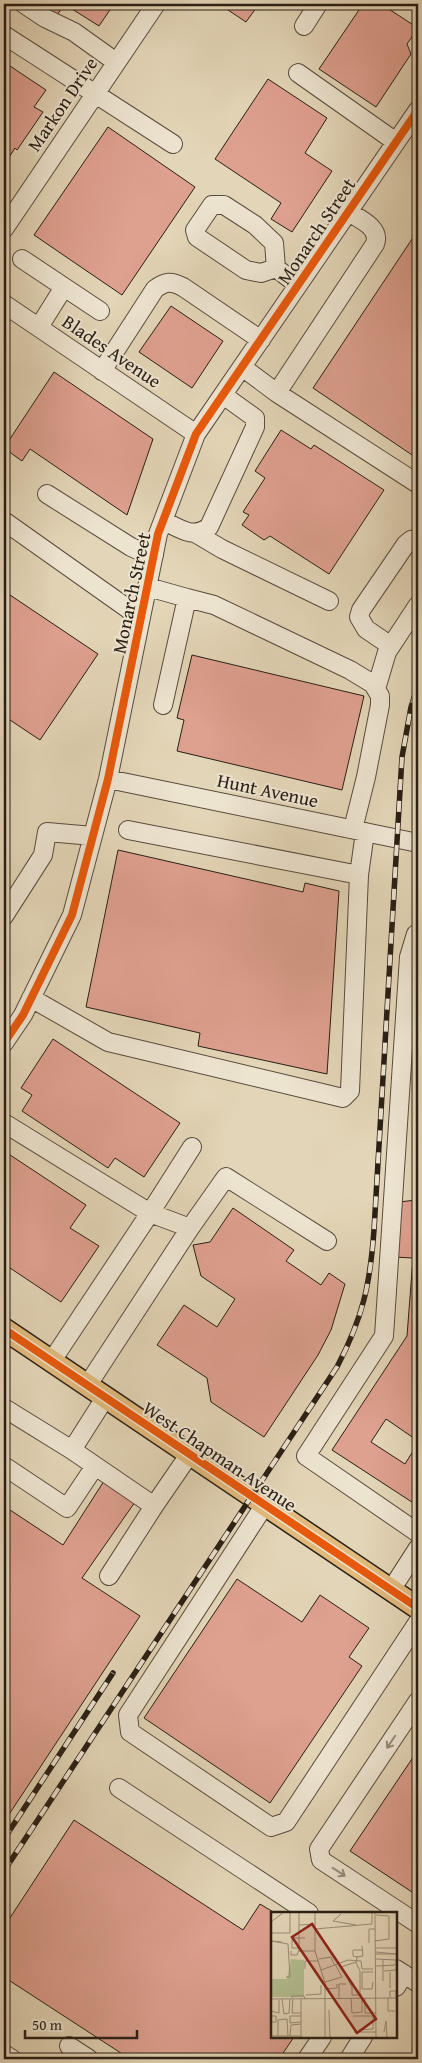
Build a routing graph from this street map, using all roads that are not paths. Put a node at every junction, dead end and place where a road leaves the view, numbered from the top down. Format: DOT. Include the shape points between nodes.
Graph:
graph roads {
  1 [pos="24,4"];
  2 [pos="156,4"];
  3 [pos="318,4"];
  4 [pos="304,26"];
  5 [pos="4,35"];
  6 [pos="116,62"];
  7 [pos="298,73"];
  8 [pos="95,94"];
  9 [pos="418,110"];
  10 [pos="396,142"];
  11 [pos="173,144"];
  12 [pos="348,212"];
  13 [pos="4,229"];
  14 [pos="22,259"];
  15 [pos="276,268"];
  16 [pos="298,285"];
  17 [pos="64,287"];
  18 [pos="4,304"];
  19 [pos="100,311"];
  20 [pos="38,327"];
  21 [pos="261,340"];
  22 [pos="242,368"];
  23 [pos="102,371"];
  24 [pos="276,393"];
  25 [pos="223,395"];
  26 [pos="196,434"];
  27 [pos="418,484"];
  28 [pos="47,494"];
  29 [pos="4,521"];
  30 [pos="164,521"];
  31 [pos="196,533"];
  32 [pos="418,539"];
  33 [pos="154,555"];
  34 [pos="148,587"];
  35 [pos="187,598"];
  36 [pos="329,601"];
  37 [pos="418,605"];
  38 [pos="142,618"];
  39 [pos="391,646"];
  40 [pos="376,689"];
  41 [pos="163,705"];
  42 [pos="108,779"];
  43 [pos="128,830"];
  44 [pos="359,831"];
  45 [pos="93,836"];
  46 [pos="418,843"];
  47 [pos="359,875"];
  48 [pos="4,916"];
  49 [pos="418,931"];
  50 [pos="31,998"];
  51 [pos="4,1043"];
  52 [pos="4,1123"];
  53 [pos="192,1147"];
  54 [pos="150,1213"];
  55 [pos="190,1228"];
  56 [pos="327,1241"];
  57 [pos="4,1330"];
  58 [pos="51,1362"];
  59 [pos="87,1386"];
  60 [pos="105,1398"];
  61 [pos="4,1408"];
  62 [pos="72,1450"];
  63 [pos="189,1455"];
  64 [pos="4,1466"];
  65 [pos="95,1466"];
  66 [pos="154,1506"];
  67 [pos="264,1506"];
  68 [pos="418,1533"];
  69 [pos="418,1548"];
  70 [pos="109,1576"];
  71 [pos="391,1590"];
  72 [pos="418,1608"];
  73 [pos="418,1622"];
  74 [pos="418,1701"];
  75 [pos="119,1788"];
  76 [pos="307,1912"];
  77 [pos="418,1924"];
  78 [pos="322,2038"];
  79 [pos="362,2038"];
  80 [pos="70,2046"];
  81 [pos="4,2054"];
  82 [pos="312,2057"];
  83 [pos="12,2059"];
  84 [pos="89,2059"];
  85 [pos="349,2059"];
  1 -- 6 [label="street" via="74,32"];
  2 -- 6 [label="street, Markon Drive"];
  3 -- 4 [label="street"];
  5 -- 8 [label="street"];
  6 -- 8 [label="street, Markon Drive"];
  7 -- 10 [label="street"];
  8 -- 11 [label="street"];
  8 -- 13 [label="street, Markon Drive"];
  9 -- 10 [label="street, Monarch Street"];
  10 -- 12 [label="street, Monarch Street"];
  12 -- 16 [label="street, Monarch Street"];
  12 -- 24 [label="street" via="375,231 377,239"];
  14 -- 17 [label="street"];
  15 -- 15 [label="street" via="274,243 255,225 224,205 212,205 195,230 197,237 246,270 261,273"];
  15 -- 16 [label="street"];
  16 -- 21 [label="street, Monarch Street"];
  17 -- 19 [label="street"];
  17 -- 20 [label="street"];
  18 -- 20 [label="street, Blades Avenue"];
  20 -- 23 [label="street, Blades Avenue"];
  21 -- 22 [label="street, Monarch Street"];
  21 -- 23 [label="street" via="183,287 164,282 155,289"];
  22 -- 24 [label="street"];
  22 -- 25 [label="street, Monarch Street"];
  23 -- 26 [label="street, Blades Avenue"];
  24 -- 27 [label="street"];
  25 -- 26 [label="street, Monarch Street"];
  25 -- 31 [label="street" via="255,418 255,427 209,527"];
  26 -- 30 [label="street, Monarch Street"];
  28 -- 33 [label="street" via="131,548"];
  29 -- 38 [label="street"];
  30 -- 31 [label="street"];
  30 -- 33 [label="street, Monarch Street"];
  31 -- 36 [label="street"];
  32 -- 39 [label="street" via="406,544 359,617 366,629"];
  33 -- 34 [label="street, Monarch Street"];
  34 -- 35 [label="street"];
  34 -- 38 [label="street, Monarch Street"];
  35 -- 40 [label="street" via="214,605 350,670"];
  35 -- 41 [label="street"];
  37 -- 39 [label="street"];
  38 -- 42 [label="street, Monarch Street"];
  39 -- 40 [label="street"];
  40 -- 44 [label="street" via="380,705"];
  42 -- 44 [label="street, Hunt Avenue"];
  42 -- 45 [label="street, Monarch Street"];
  43 -- 47 [label="street"];
  44 -- 46 [label="street, Hunt Avenue"];
  44 -- 47 [label="street"];
  45 -- 48 [label="street" via="47,832 43,855"];
  45 -- 50 [label="street, Monarch Street" via="72,915"];
  47 -- 50 [label="street" via="350,1091 343,1098 108,1042"];
  49 -- 68 [label="street" via="409,957 384,1336 306,1456"];
  50 -- 51 [label="street, Monarch Street"];
  52 -- 54 [label="street"];
  53 -- 54 [label="street"];
  54 -- 55 [label="street"];
  54 -- 58 [label="street"];
  55 -- 56 [label="street" via="226,1177"];
  55 -- 59 [label="street"];
  57 -- 58 [label="main road, West Chapman Avenue"];
  58 -- 59 [label="main road, West Chapman Avenue"];
  59 -- 60 [label="main road, West Chapman Avenue"];
  60 -- 62 [label="street"];
  60 -- 63 [label="main road, West Chapman Avenue"];
  61 -- 62 [label="street"];
  62 -- 65 [label="street"];
  63 -- 66 [label="street"];
  63 -- 67 [label="main road, West Chapman Avenue"];
  64 -- 65 [label="street" via="66,1508"];
  65 -- 66 [label="street"];
  66 -- 70 [label="street"];
  67 -- 71 [label="main road, West Chapman Avenue"];
  67 -- 73 [label="street" via="128,1715 130,1732 271,1826 286,1822"];
  69 -- 71 [label="street"];
  71 -- 72 [label="main road, West Chapman Avenue"];
  74 -- 77 [label="street, one-way" via="319,1849 320,1860"];
  75 -- 76 [label="street"];
  78 -- 82 [label="street"];
  79 -- 85 [label="street"];
  80 -- 84 [label="street"];
  81 -- 83 [label="street"];
}
